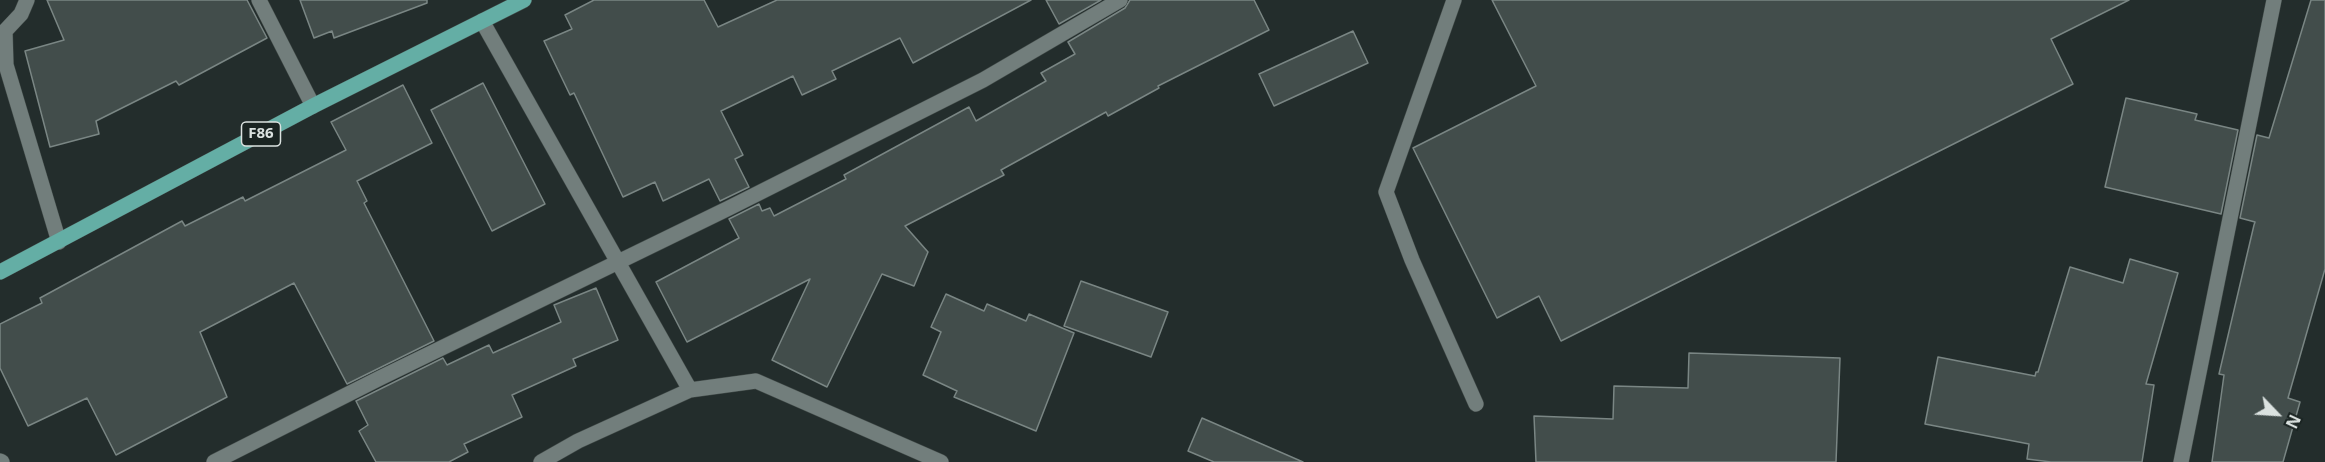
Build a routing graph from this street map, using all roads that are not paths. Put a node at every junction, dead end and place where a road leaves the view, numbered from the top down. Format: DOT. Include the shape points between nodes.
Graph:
graph roads {
  1 [pos="27,0"];
  2 [pos="259,0"];
  3 [pos="524,0"];
  4 [pos="1120,0"];
  5 [pos="1454,0"];
  6 [pos="2274,0"];
  7 [pos="482,21"];
  8 [pos="313,106"];
  9 [pos="59,242"];
  10 [pos="618,262"];
  11 [pos="0,272"];
  12 [pos="690,390"];
  13 [pos="1476,404"];
  14 [pos="214,462"];
  15 [pos="541,462"];
  16 [pos="941,462"];
  17 [pos="2181,462"];
  1 -- 9 [label="street" via="21,14 5,31 6,65"];
  2 -- 8 [label="street"];
  3 -- 7 [label="main road, F86"];
  4 -- 10 [label="street" via="982,80"];
  5 -- 13 [label="street" via="1386,192"];
  6 -- 17 [label="street"];
  7 -- 8 [label="main road, F86"];
  7 -- 10 [label="street"];
  8 -- 9 [label="main road, F86"];
  9 -- 11 [label="main road, F86"];
  10 -- 12 [label="street"];
  10 -- 14 [label="street"];
  12 -- 15 [label="street"];
  12 -- 16 [label="street" via="756,381"];
}
